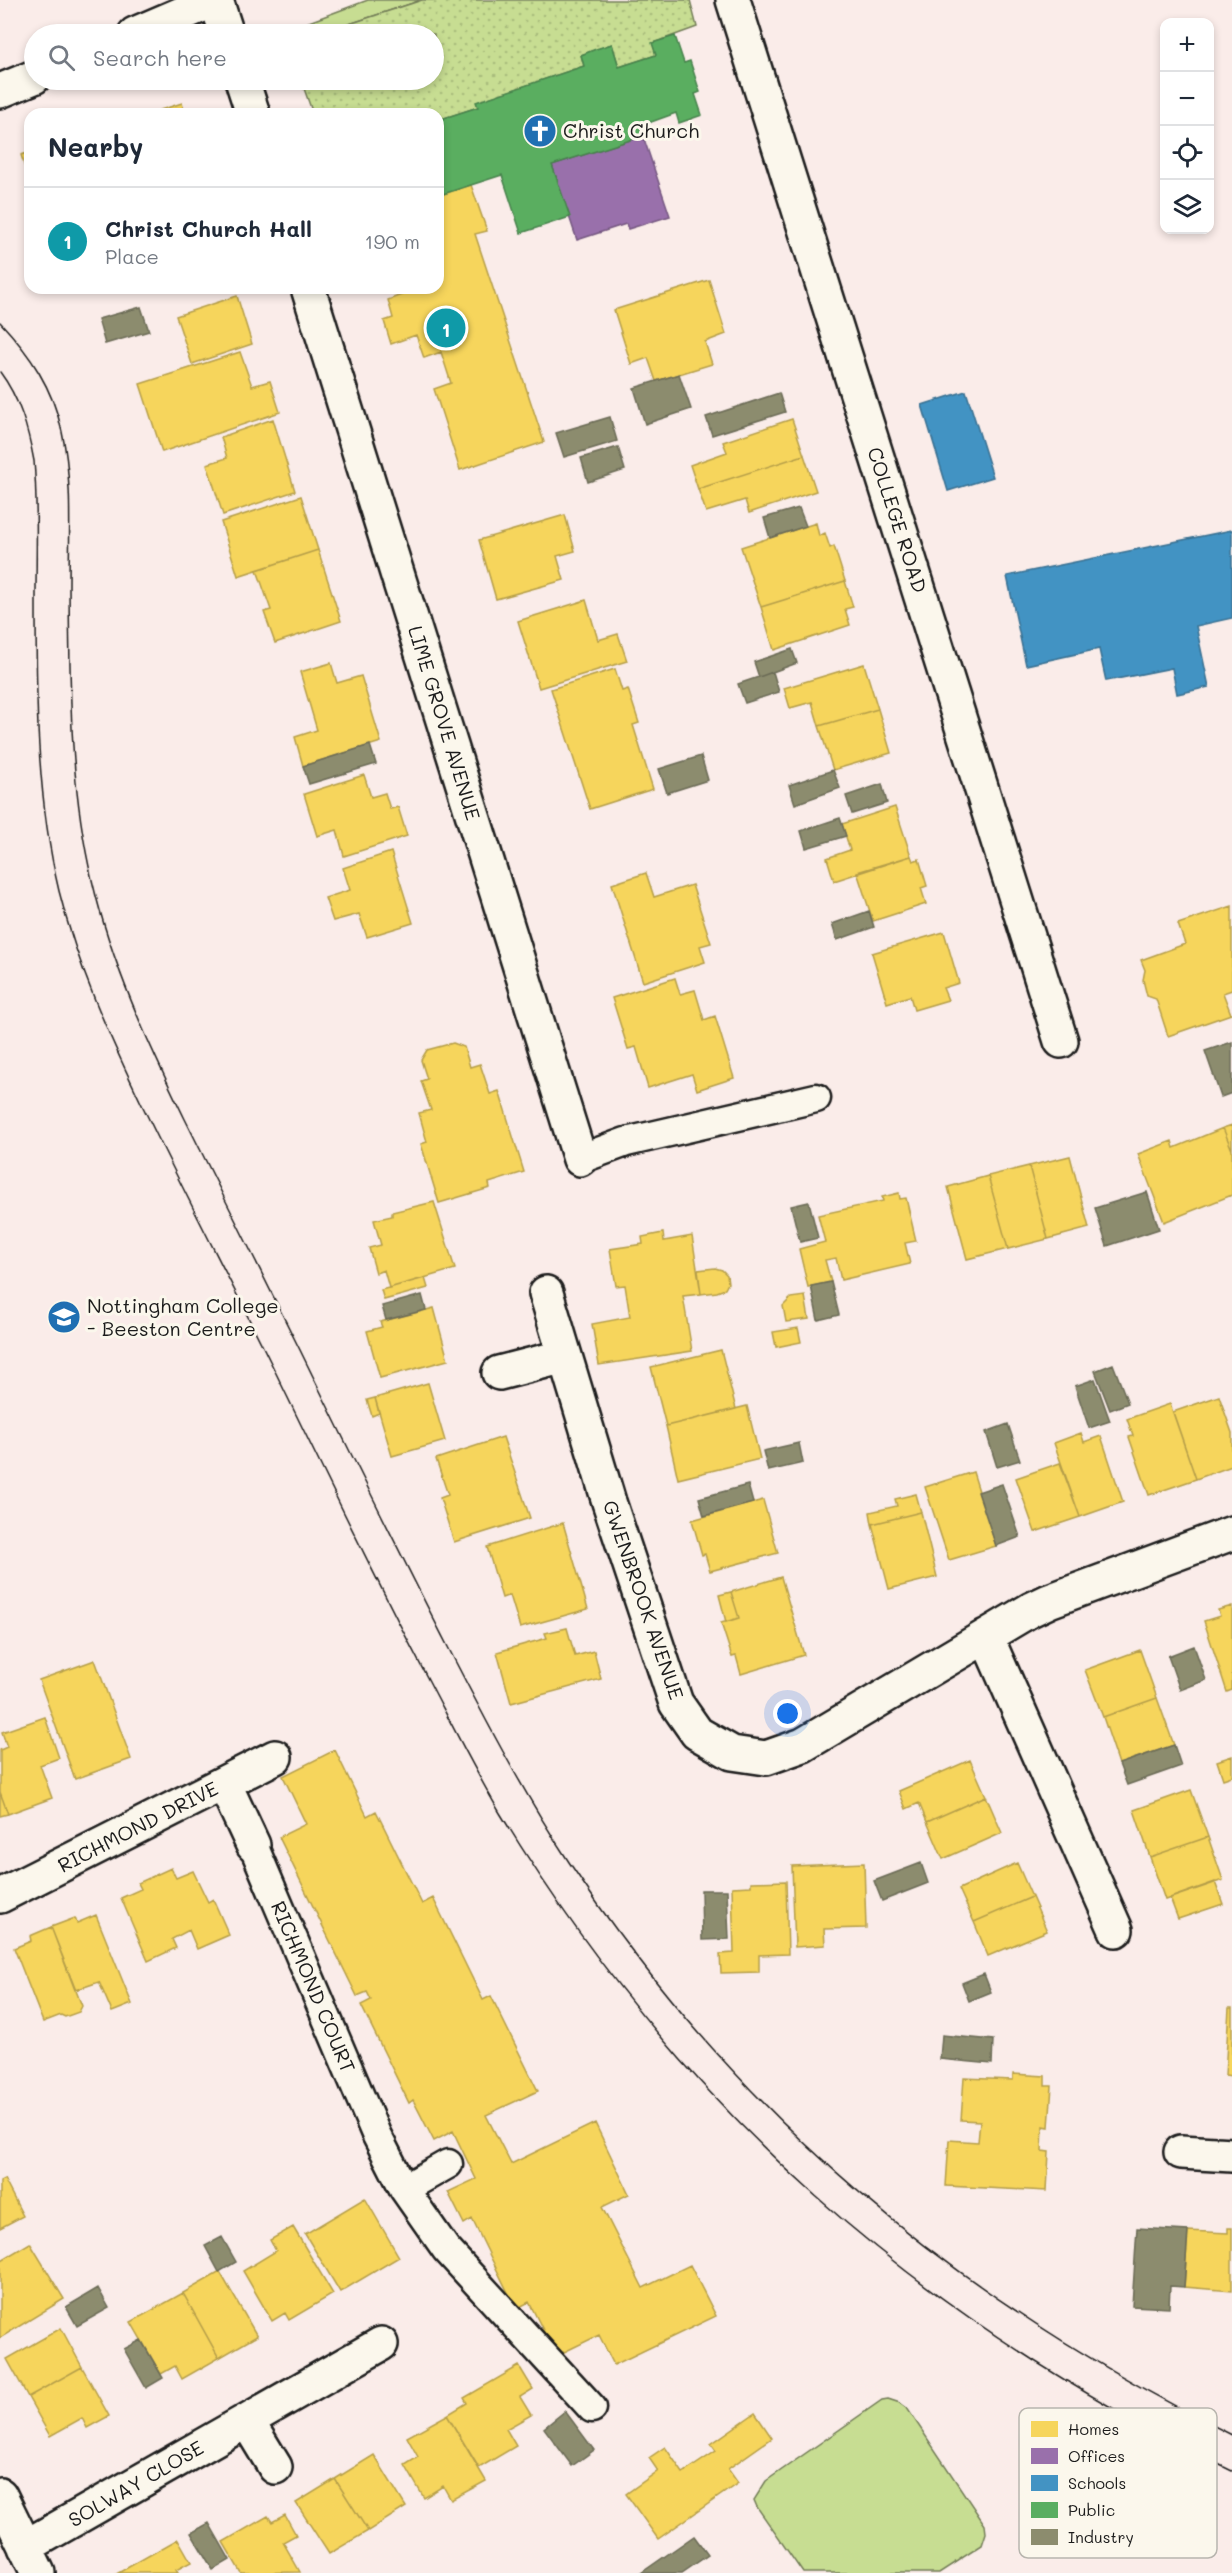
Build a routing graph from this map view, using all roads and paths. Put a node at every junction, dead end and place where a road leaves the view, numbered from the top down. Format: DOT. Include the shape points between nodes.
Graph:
graph roads {
  1 [pos="215,0"];
  2 [pos="733,0"];
  3 [pos="159,24"];
  4 [pos="223,24"];
  5 [pos="24,81"];
  6 [pos="245,90"];
  7 [pos="0,91"];
  8 [pos="251,108"];
  9 [pos="310,294"];
  10 [pos="1061,1041"];
  11 [pos="816,1098"];
  12 [pos="580,1158"];
  13 [pos="546,1293"];
  14 [pos="565,1356"];
  15 [pos="499,1374"];
  16 [pos="1232,1533"];
  17 [pos="986,1636"];
  18 [pos="275,1757"];
  19 [pos="224,1783"];
  20 [pos="253,1845"];
  21 [pos="0,1896"];
  22 [pos="1116,1930"];
  23 [pos="1182,2152"];
  24 [pos="1232,2155"];
  25 [pos="448,2164"];
  26 [pos="404,2189"];
  27 [pos="381,2344"];
  28 [pos="592,2408"];
  29 [pos="247,2421"];
  30 [pos="275,2467"];
  31 [pos="0,2495"];
  32 [pos="31,2560"];
  1 -- 3 [label="street"];
  1 -- 4 [label="street"];
  2 -- 10 [label="street, COLLEGE ROAD"];
  5 -- 7 [label="street"];
  6 -- 8 [label="street"];
  9 -- 12 [label="street, LIME GROVE AVENUE"];
  11 -- 12 [label="lane" via="626,1142"];
  13 -- 14 [label="street, GWENBROOK AVENUE"];
  14 -- 15 [label="street"];
  14 -- 17 [label="street, GWENBROOK AVENUE" via="676,1703 707,1741 732,1753 766,1758 788,1752"];
  16 -- 17 [label="street, GWENBROOK AVENUE" via="1049,1601"];
  17 -- 22 [label="street"];
  18 -- 19 [label="street, RICHMOND DRIVE"];
  19 -- 20 [label="street, RICHMOND COURT"];
  19 -- 21 [label="street, RICHMOND DRIVE"];
  20 -- 26 [label="lane, RICHMOND COURT" via="376,2134"];
  23 -- 24 [label="street"];
  25 -- 26 [label="lane"];
  26 -- 28 [label="lane, RICHMOND COURT" via="446,2249"];
  27 -- 29 [label="street, SOLWAY CLOSE"];
  29 -- 30 [label="street"];
  29 -- 32 [label="street, SOLWAY CLOSE"];
  31 -- 32 [label="street"];
}
